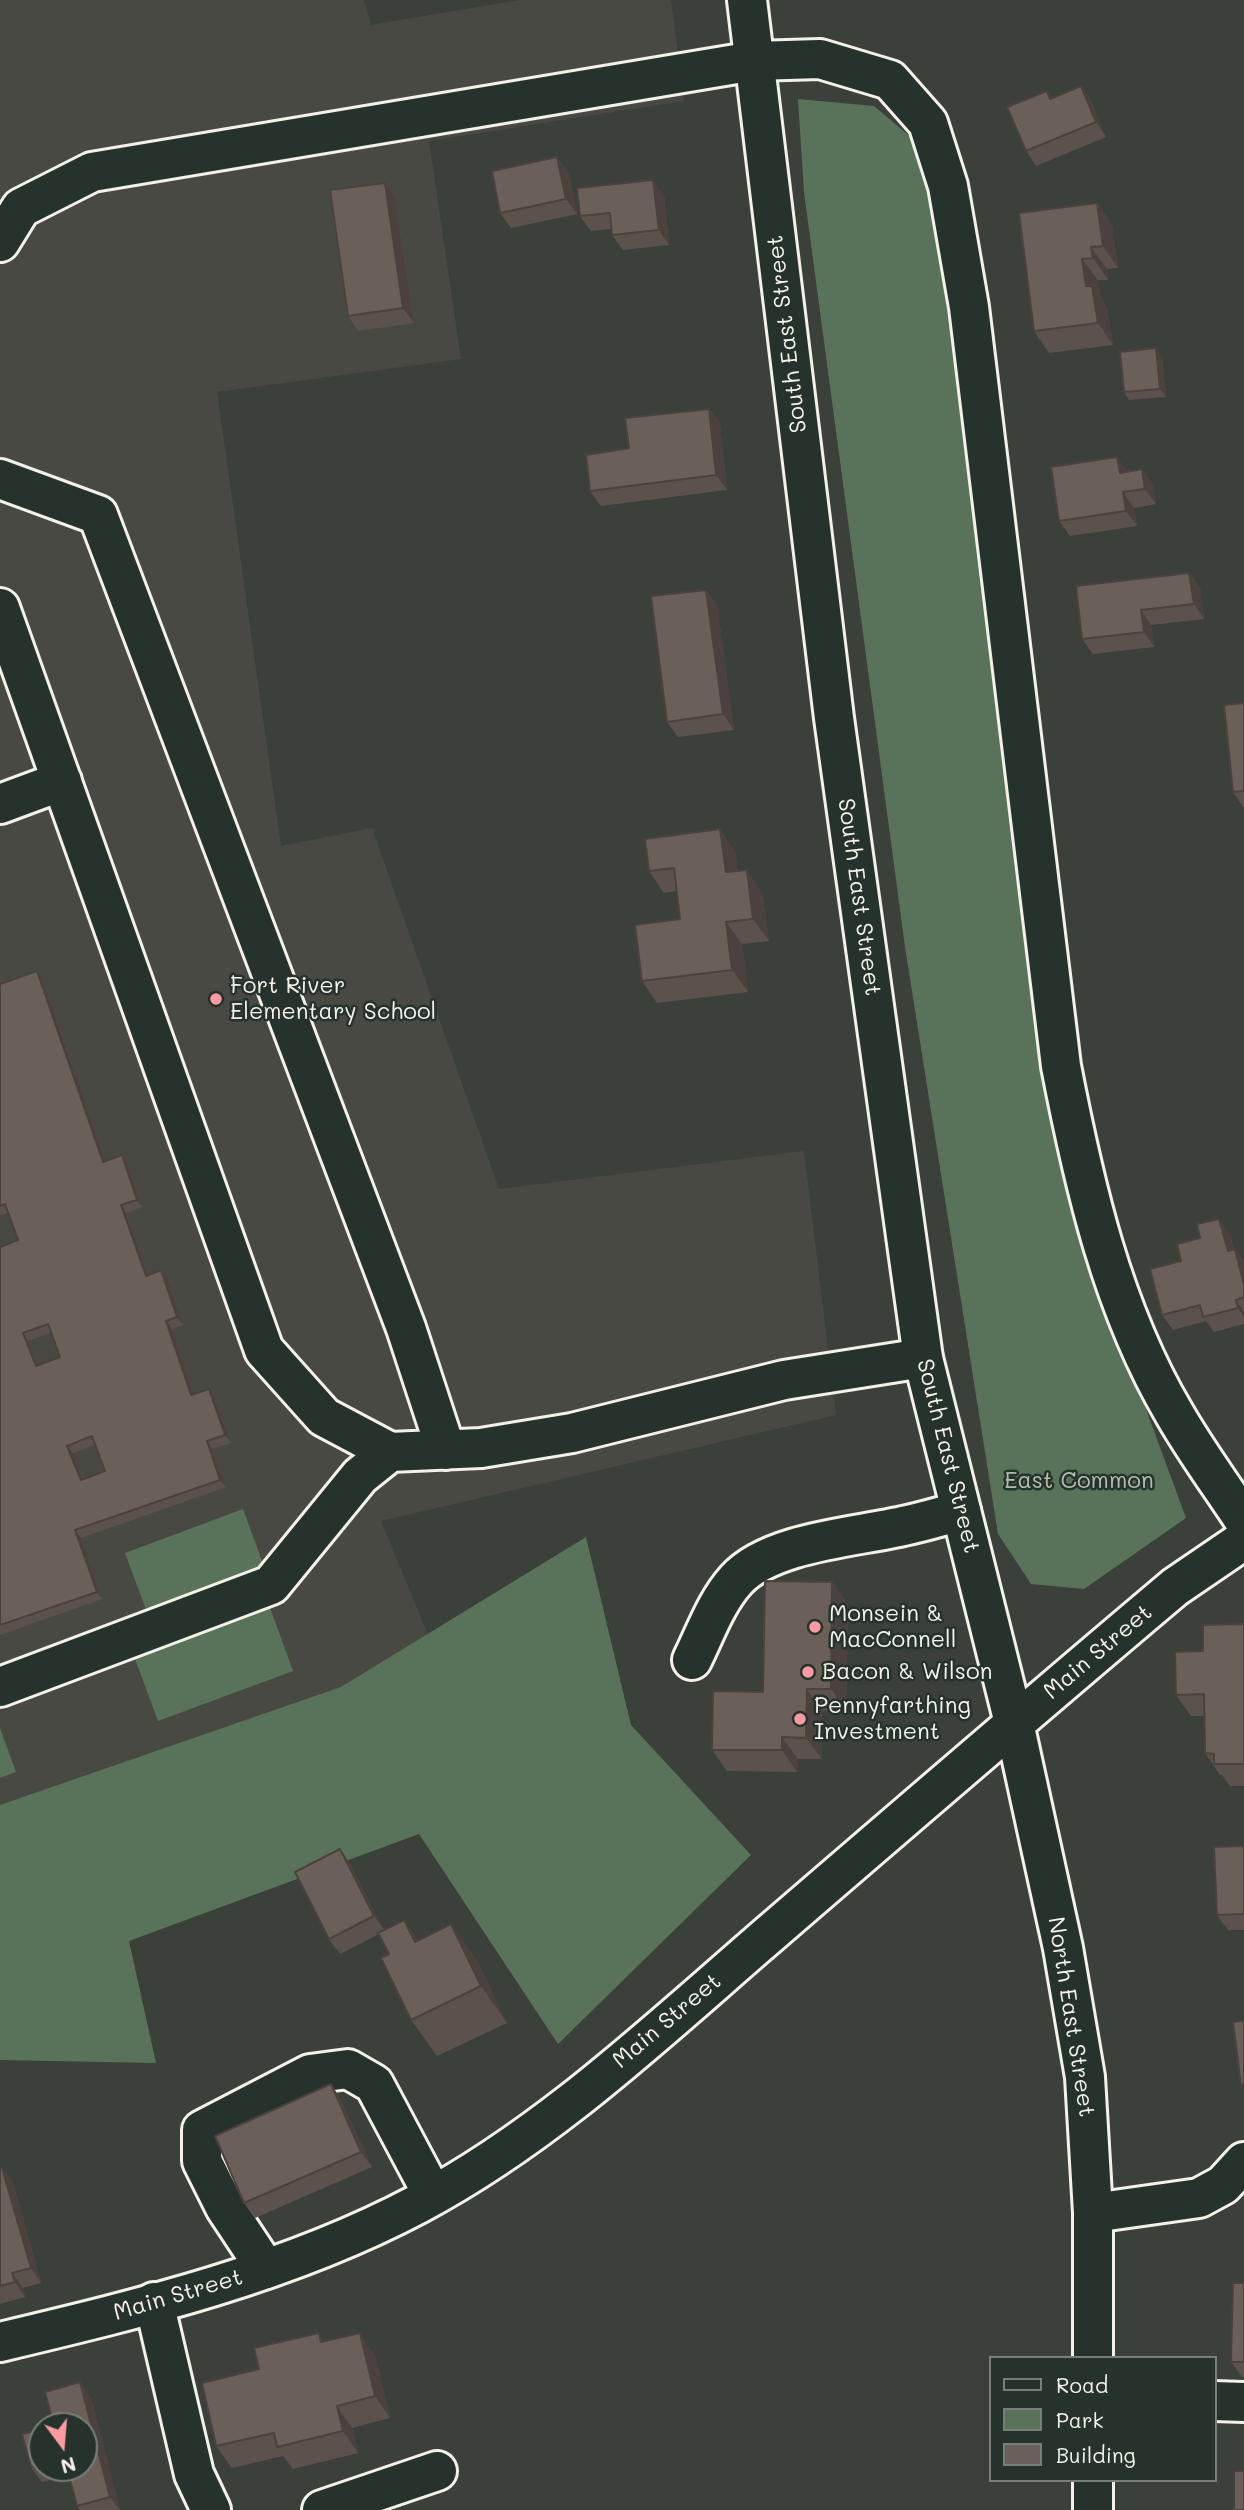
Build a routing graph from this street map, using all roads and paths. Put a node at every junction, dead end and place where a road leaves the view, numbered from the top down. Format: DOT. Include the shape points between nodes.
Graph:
graph roads {
  1 [pos="747,0"];
  2 [pos="754,61"];
  3 [pos="0,242"];
  4 [pos="0,479"];
  5 [pos="0,608"];
  6 [pos="62,781"];
  7 [pos="0,804"];
  8 [pos="923,1358"];
  9 [pos="446,1450"];
  10 [pos="390,1452"];
  11 [pos="961,1511"];
  12 [pos="1244,1520"];
  13 [pos="1244,1540"];
  14 [pos="692,1660"];
  15 [pos="0,1687"];
  16 [pos="1014,1723"];
  17 [pos="1244,2162"];
  18 [pos="433,2195"];
  19 [pos="1093,2213"];
  20 [pos="265,2269"];
  21 [pos="154,2302"];
  22 [pos="0,2342"];
  23 [pos="1093,2356"];
  24 [pos="1216,2401"];
  25 [pos="1244,2402"];
  26 [pos="437,2471"];
  27 [pos="1093,2482"];
  28 [pos="211,2510"];
  29 [pos="322,2510"];
  30 [pos="1093,2510"];
  1 -- 2 [label="main road, South East Street"];
  2 -- 3 [label="main road" via="92,172 21,208"];
  2 -- 8 [label="main road, South East Street" via="834,718"];
  2 -- 12 [label="main road" via="820,59 890,80 928,123 948,186 969,307 1061,1066 1077,1147 1110,1267 1150,1366 1174,1414"];
  4 -- 9 [label="main road" via="98,515 406,1328"];
  5 -- 6 [label="main road"];
  6 -- 7 [label="main road"];
  6 -- 10 [label="main road" via="264,1350 324,1417"];
  8 -- 9 [label="main road" via="784,1380 572,1433"];
  8 -- 11 [label="main road, South East Street"];
  9 -- 10 [label="main road"];
  10 -- 15 [label="main road" via="360,1475 271,1585"];
  11 -- 14 [label="main road" via="763,1560 737,1578 722,1599"];
  11 -- 16 [label="main road, South East Street"];
  13 -- 16 [label="main road, Main Street" via="1175,1587"];
  16 -- 18 [label="main road, Main Street" via="686,2007 536,2130"];
  16 -- 19 [label="main road, North East Street" via="1063,1948 1085,2077"];
  17 -- 19 [label="main road" via="1223,2185 1199,2198"];
  18 -- 20 [label="main road, Main Street" via="313,2254"];
  18 -- 20 [label="main road" via="374,2084 348,2069 310,2074 202,2130 202,2161"];
  19 -- 23 [label="main road, North East Street"];
  20 -- 21 [label="main road, Main Street"];
  21 -- 22 [label="main road, Main Street"];
  21 -- 28 [label="main road" via="194,2474"];
  24 -- 25 [label="main road"];
  26 -- 29 [label="main road"];
  27 -- 30 [label="main road"];
}
